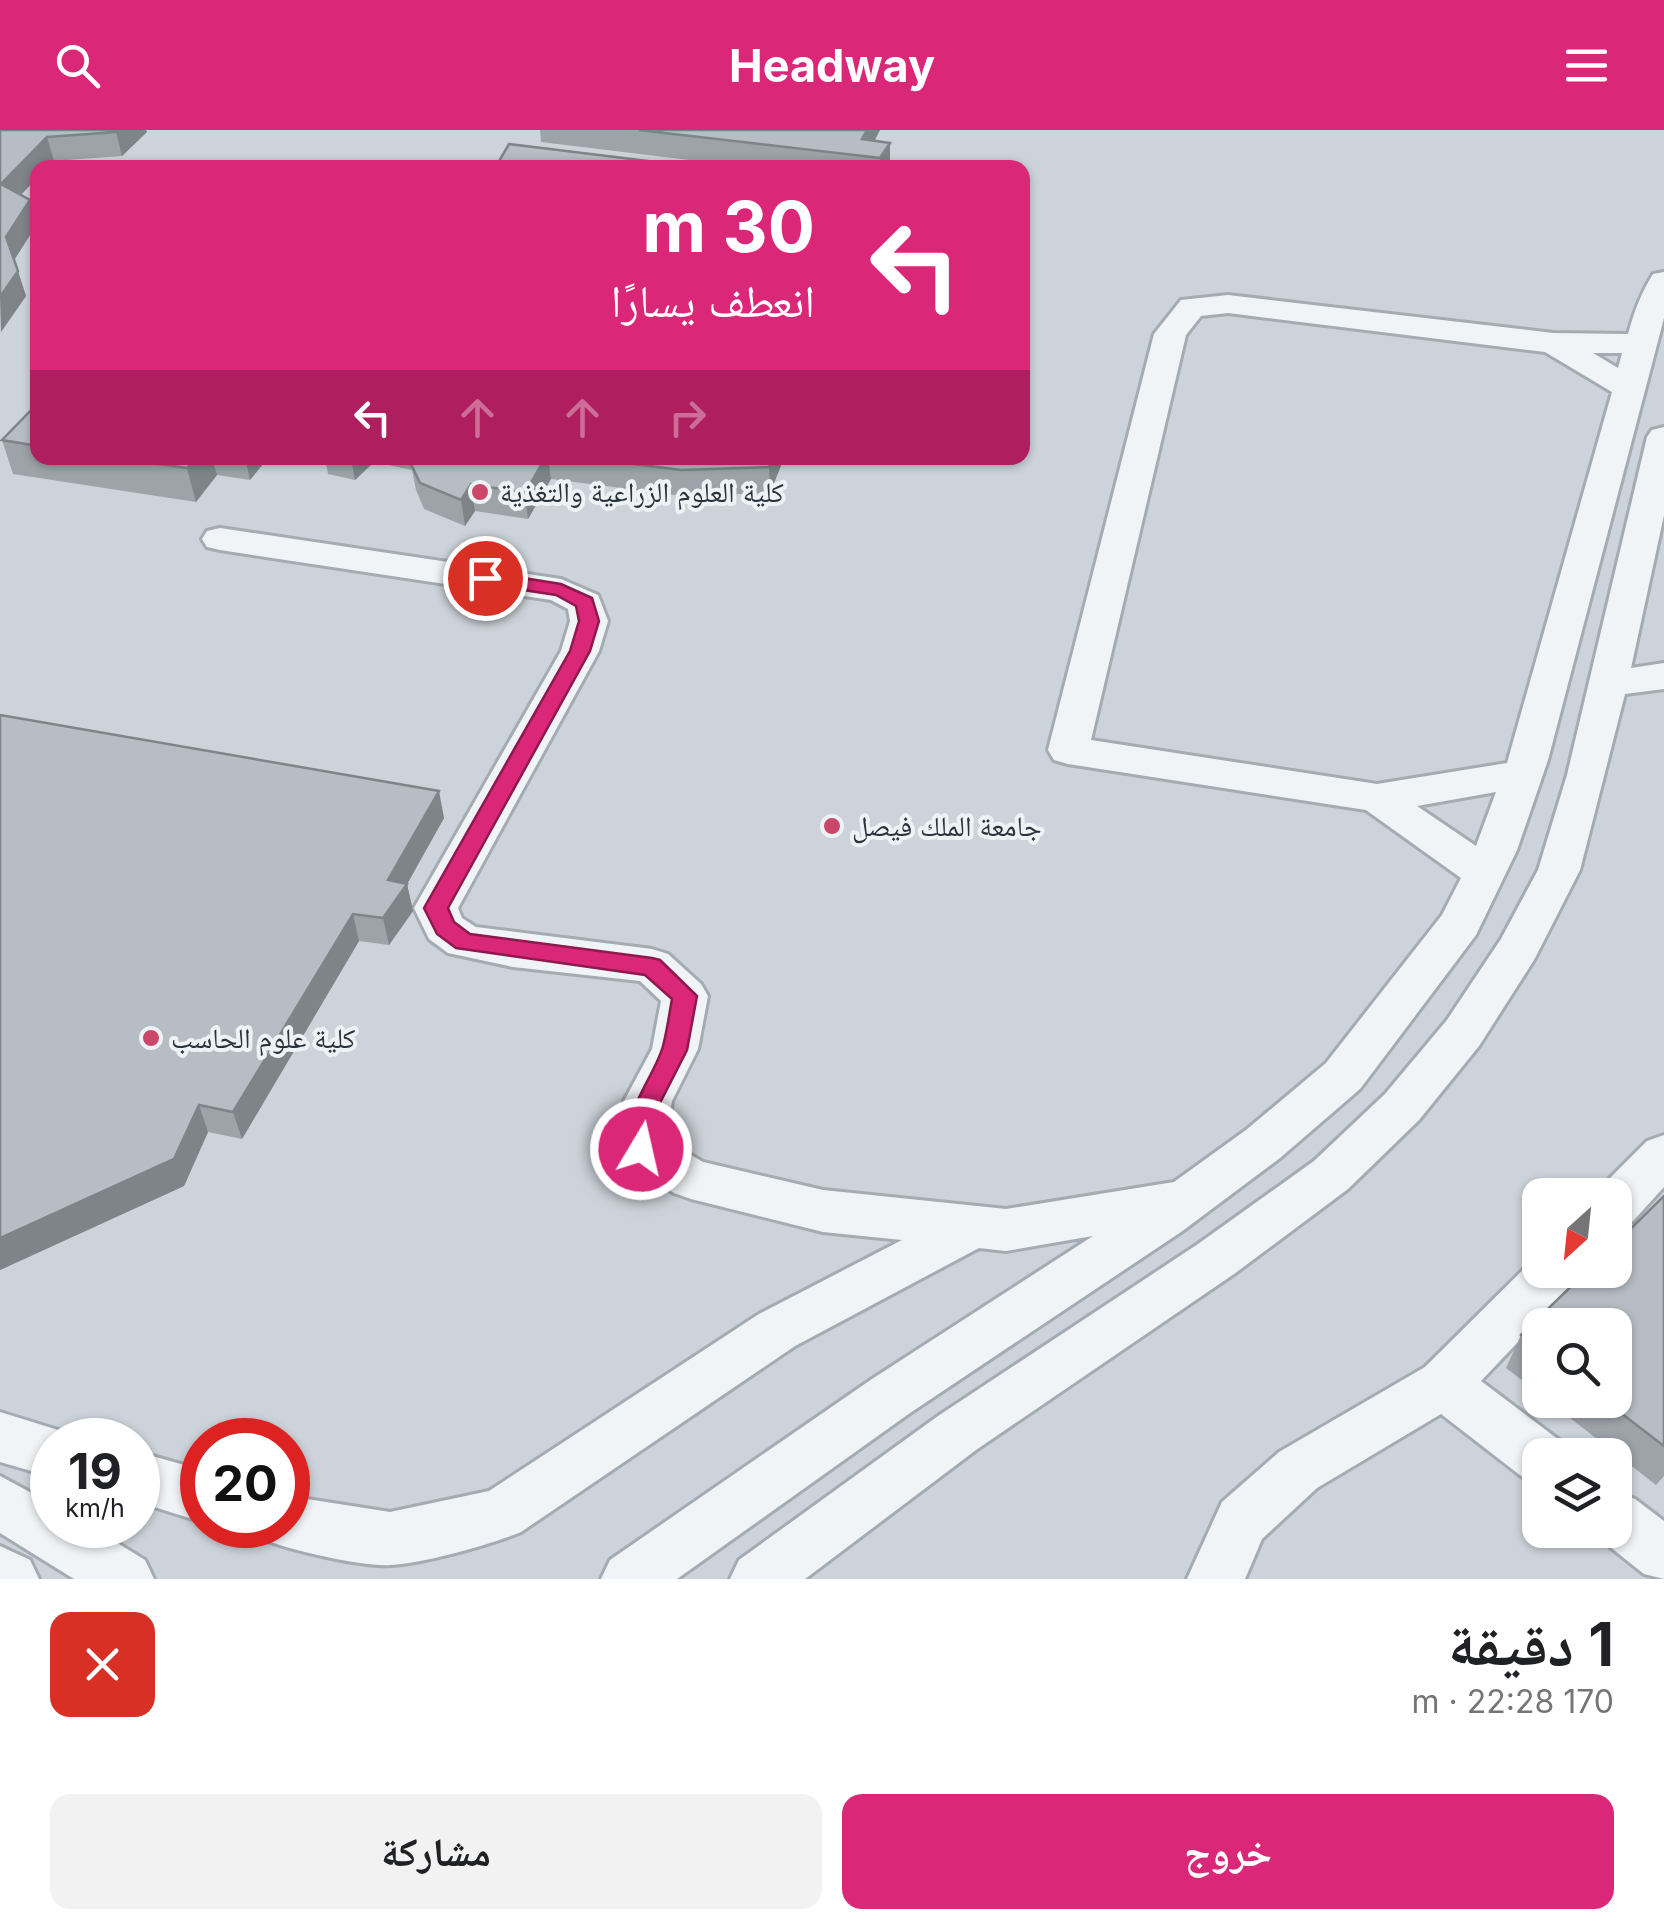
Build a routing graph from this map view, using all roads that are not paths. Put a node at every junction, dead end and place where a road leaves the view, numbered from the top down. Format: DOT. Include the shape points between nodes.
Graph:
graph roads {
  1 [pos="1664,281"];
  2 [pos="1553,342"];
  3 [pos="1641,344"];
  4 [pos="1629,388"];
  5 [pos="1664,437"];
  6 [pos="220,539"];
  7 [pos="1664,676"];
  8 [pos="1608,684"];
  9 [pos="1523,774"];
  10 [pos="1377,798"];
  11 [pos="1486,872"];
  12 [pos="1664,1155"];
  13 [pos="1632,1188"];
  14 [pos="1186,1200"];
  15 [pos="975,1226"];
  16 [pos="1537,1288"];
  17 [pos="1444,1384"];
  18 [pos="0,1436"];
  19 [pos="1522,1444"];
  20 [pos="30,1445"];
  21 [pos="0,1502"];
  22 [pos="310,1526"];
  23 [pos="1632,1530"];
  24 [pos="1664,1555"];
  25 [pos="0,1573"];
  26 [pos="10,1579"];
  27 [pos="126,1579"];
  28 [pos="630,1579"];
  29 [pos="759,1579"];
  30 [pos="1216,1579"];
  1 -- 3 [label="lane"];
  2 -- 3 [label="lane"];
  2 -- 4 [label="lane"];
  2 -- 10 [label="lane" via="1228,304 1192,307 1170,334 1068,750"];
  3 -- 4 [label="lane"];
  4 -- 9 [label="lane"];
  5 -- 8 [label="lane"];
  6 -- 15 [label="lane" via="561,590 585,603 589,621 580,651 436,908 445,928 464,942 513,951 652,966 684,996 675,1050 648,1101 641,1149 691,1179 822,1212"];
  7 -- 8 [label="lane"];
  8 -- 29 [label="lane" via="1559,870 1463,1032 1402,1107 1288,1206 956,1432"];
  9 -- 10 [label="lane"];
  9 -- 11 [label="lane"];
  10 -- 11 [label="lane"];
  11 -- 14 [label="lane" via="1460,924 1343,1076"];
  12 -- 13 [label="lane"];
  14 -- 15 [label="lane" via="1006,1230"];
  14 -- 28 [label="lane"];
  15 -- 22 [label="lane" via="777,1330 501,1514 390,1540"];
  16 -- 17 [label="lane"];
  17 -- 19 [label="lane"];
  17 -- 30 [label="lane" via="1298,1470 1242,1521"];
  18 -- 20 [label="lane"];
  21 -- 27 [label="lane"];
  23 -- 24 [label="lane"];
  25 -- 26 [label="lane"];
}
